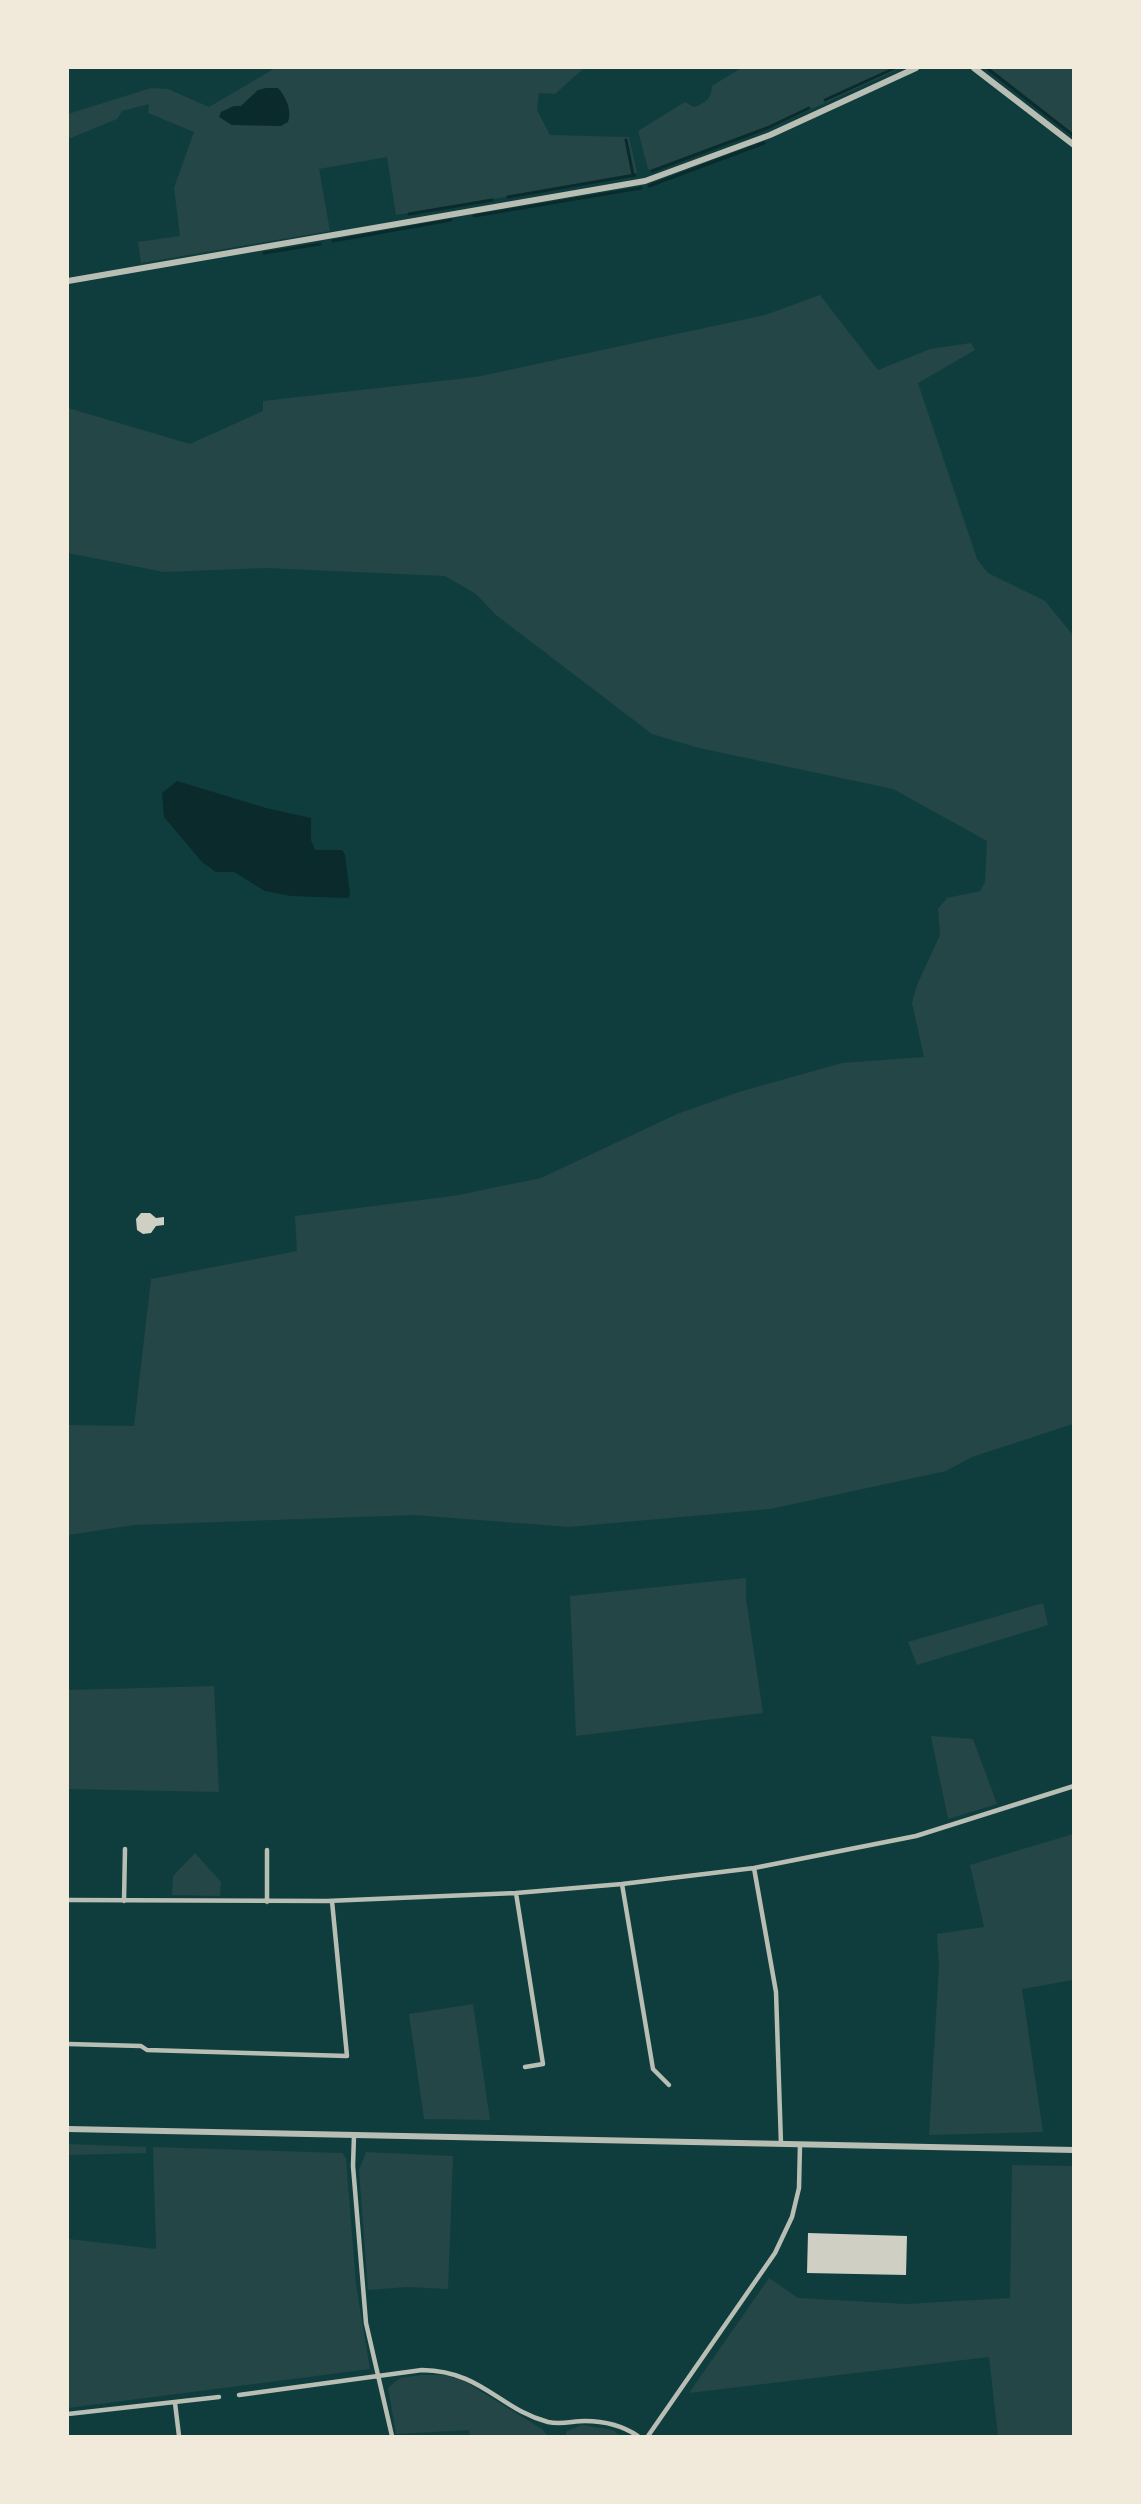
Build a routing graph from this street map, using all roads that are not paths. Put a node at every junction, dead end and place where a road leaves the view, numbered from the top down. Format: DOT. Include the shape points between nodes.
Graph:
graph roads {
  1 [pos="916,68"];
  2 [pos="974,68"];
  3 [pos="1074,145"];
  4 [pos="68,281"];
  5 [pos="1074,1786"];
  6 [pos="125,1849"];
  7 [pos="267,1850"];
  8 [pos="754,1868"];
  9 [pos="622,1884"];
  10 [pos="516,1893"];
  11 [pos="68,1900"];
  12 [pos="124,1901"];
  13 [pos="332,1901"];
  14 [pos="267,1902"];
  15 [pos="68,2044"];
  16 [pos="525,2067"];
  17 [pos="669,2085"];
  18 [pos="68,2129"];
  19 [pos="354,2135"];
  20 [pos="781,2144"];
  21 [pos="800,2144"];
  22 [pos="1074,2150"];
  23 [pos="379,2377"];
  24 [pos="239,2395"];
  25 [pos="219,2397"];
  26 [pos="175,2403"];
  27 [pos="68,2414"];
  28 [pos="179,2436"];
  29 [pos="392,2436"];
  30 [pos="638,2436"];
  31 [pos="648,2436"];
  1 -- 4 [label="street" via="770,135 645,181"];
  2 -- 3 [label="street"];
  5 -- 8 [label="street" via="916,1836"];
  6 -- 12 [label="street"];
  7 -- 14 [label="street"];
  8 -- 9 [label="street"];
  8 -- 20 [label="street" via="776,1992"];
  9 -- 10 [label="street"];
  9 -- 17 [label="street" via="652,2069"];
  10 -- 13 [label="street"];
  10 -- 16 [label="street" via="543,2064"];
  11 -- 12 [label="street"];
  12 -- 14 [label="street"];
  13 -- 14 [label="street"];
  13 -- 15 [label="street" via="347,2056 182,2052 147,2050 141,2046"];
  18 -- 19 [label="street"];
  19 -- 20 [label="street"];
  19 -- 23 [label="street" via="366,2323"];
  20 -- 21 [label="street"];
  21 -- 22 [label="street"];
  21 -- 31 [label="street" via="795,2208 776,2253"];
  23 -- 24 [label="street"];
  23 -- 29 [label="street"];
  23 -- 30 [label="street" via="446,2370 549,2422 586,2421 624,2427"];
  25 -- 26 [label="street"];
  26 -- 27 [label="street"];
  26 -- 28 [label="street"];
}
